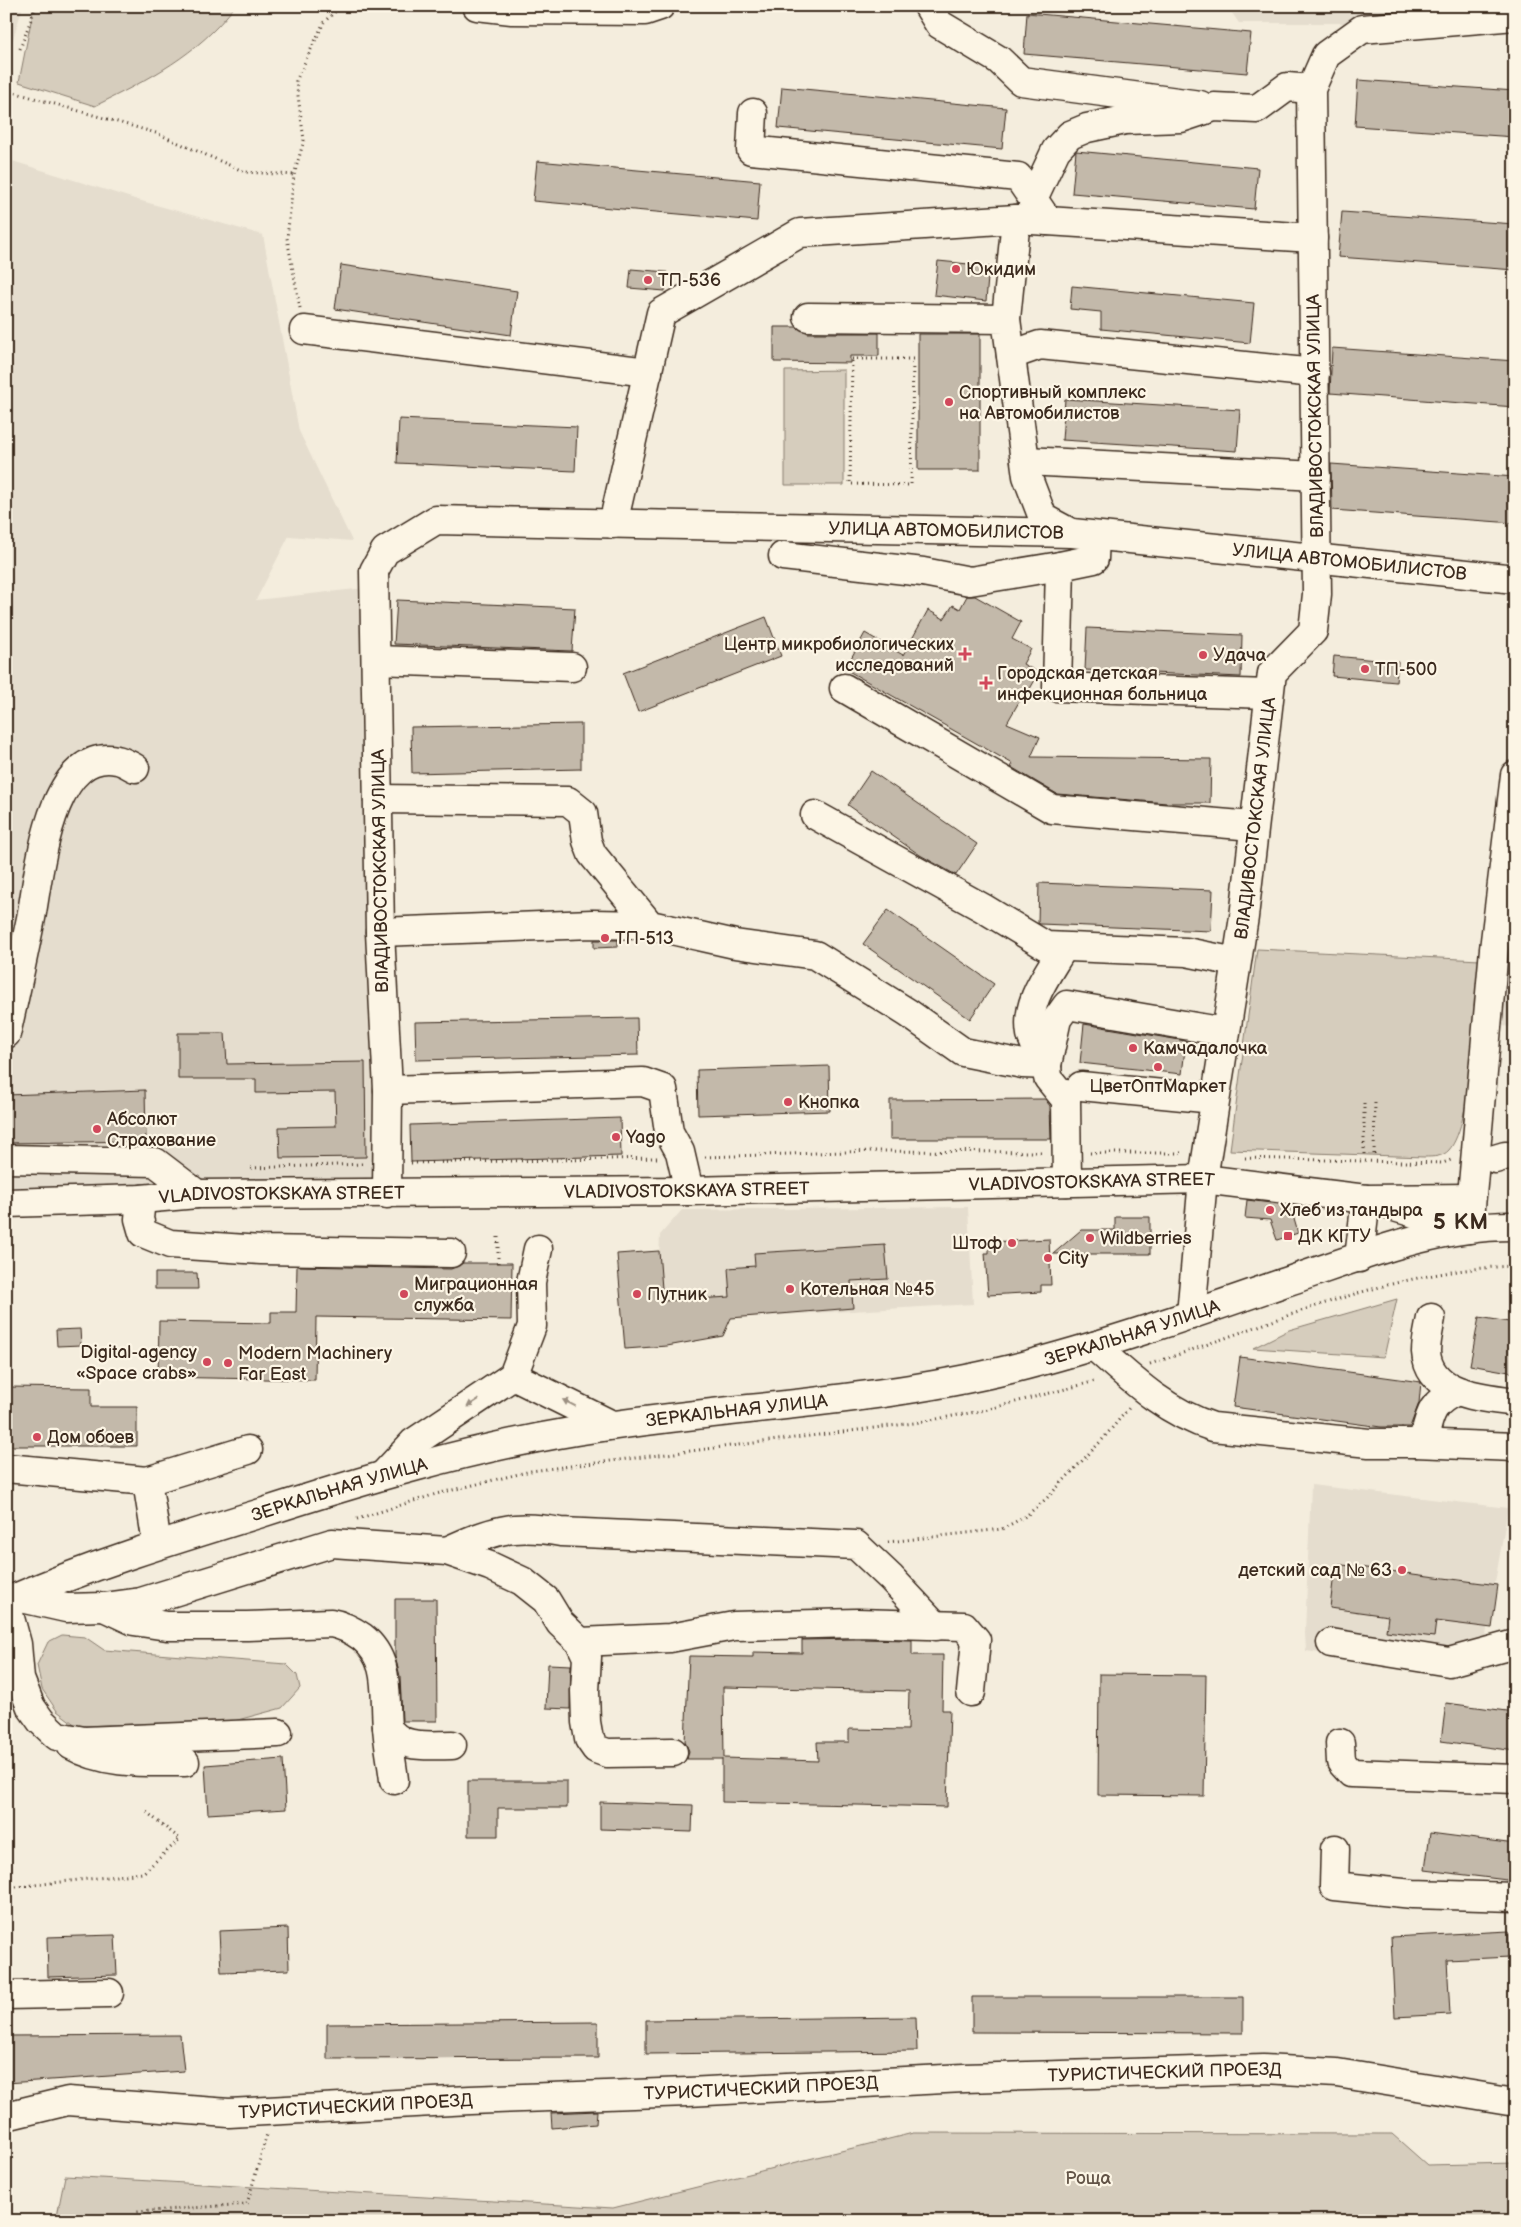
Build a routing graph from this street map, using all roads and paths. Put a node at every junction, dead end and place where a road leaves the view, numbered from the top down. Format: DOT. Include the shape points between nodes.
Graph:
graph roads {
  1 [pos="36,6"];
  2 [pos="341,6"];
  3 [pos="477,6"];
  4 [pos="660,6"];
  5 [pos="928,6"];
  6 [pos="1515,16"];
  7 [pos="20,49"];
  8 [pos="1311,89"];
  9 [pos="6,90"];
  10 [pos="1214,107"];
  11 [pos="753,113"];
  12 [pos="294,175"];
  13 [pos="1032,213"];
  14 [pos="1312,238"];
  15 [pos="808,317"];
  16 [pos="1006,319"];
  17 [pos="304,330"];
  18 [pos="1011,355"];
  19 [pos="648,372"];
  20 [pos="1315,373"];
  21 [pos="1026,461"];
  22 [pos="1316,476"];
  23 [pos="911,485"];
  24 [pos="613,524"];
  25 [pos="1084,535"];
  26 [pos="385,551"];
  27 [pos="783,556"];
  28 [pos="1317,560"];
  29 [pos="1060,566"];
  30 [pos="1515,579"];
  31 [pos="376,660"];
  32 [pos="572,667"];
  33 [pos="844,688"];
  34 [pos="1268,694"];
  35 [pos="135,768"];
  36 [pos="1515,775"];
  37 [pos="378,799"];
  38 [pos="815,815"];
  39 [pos="1253,826"];
  40 [pos="650,925"];
  41 [pos="380,932"];
  42 [pos="1064,948"];
  43 [pos="1505,951"];
  44 [pos="1236,962"];
  45 [pos="1225,1032"];
  46 [pos="6,1034"];
  47 [pos="1047,1065"];
  48 [pos="1081,1086"];
  49 [pos="388,1090"];
  50 [pos="1214,1099"];
  51 [pos="1364,1101"];
  52 [pos="1375,1102"];
  53 [pos="1048,1152"];
  54 [pos="1086,1153"];
  55 [pos="1190,1153"];
  56 [pos="1364,1154"];
  57 [pos="1374,1154"];
  58 [pos="700,1157"];
  59 [pos="660,1158"];
  60 [pos="1239,1158"];
  61 [pos="6,1159"];
  62 [pos="1452,1159"];
  63 [pos="366,1164"];
  64 [pos="405,1164"];
  65 [pos="249,1169"];
  66 [pos="1203,1179"];
  67 [pos="1067,1182"];
  68 [pos="689,1191"];
  69 [pos="197,1194"];
  70 [pos="387,1194"];
  71 [pos="1472,1198"];
  72 [pos="1366,1199"];
  73 [pos="141,1200"];
  74 [pos="6,1203"];
  75 [pos="1515,1226"];
  76 [pos="1469,1229"];
  77 [pos="498,1233"];
  78 [pos="538,1249"];
  79 [pos="451,1254"];
  80 [pos="1359,1258"];
  81 [pos="498,1263"];
  82 [pos="1515,1266"];
  83 [pos="1191,1315"];
  84 [pos="1431,1318"];
  85 [pos="1094,1346"];
  86 [pos="513,1376"];
  87 [pos="1134,1381"];
  88 [pos="1456,1391"];
  89 [pos="1515,1402"];
  90 [pos="612,1425"];
  91 [pos="1414,1443"];
  92 [pos="1515,1447"];
  93 [pos="248,1450"];
  94 [pos="6,1468"];
  95 [pos="384,1474"];
  96 [pos="147,1481"];
  97 [pos="352,1521"];
  98 [pos="157,1544"];
  99 [pos="856,1546"];
  100 [pos="447,1551"];
  101 [pos="10,1601"];
  102 [pos="104,1607"];
  103 [pos="936,1626"];
  104 [pos="580,1642"];
  105 [pos="1331,1643"];
  106 [pos="1515,1644"];
  107 [pos="971,1692"];
  108 [pos="387,1727"];
  109 [pos="278,1733"];
  110 [pos="57,1736"];
  111 [pos="1340,1743"];
  112 [pos="452,1745"];
  113 [pos="672,1752"];
  114 [pos="185,1762"];
  115 [pos="1515,1779"];
  116 [pos="394,1780"];
  117 [pos="144,1810"];
  118 [pos="1334,1849"];
  119 [pos="6,1888"];
  120 [pos="1515,1897"];
  121 [pos="109,1992"];
  122 [pos="6,1995"];
  123 [pos="1515,2102"];
  124 [pos="273,2111"];
  125 [pos="6,2116"];
  126 [pos="134,2221"];
  1 -- 7 [label="path"];
  2 -- 12 [label="path" via="324,22 296,81 304,140"];
  3 -- 4 [label="street" via="512,10 645,10"];
  5 -- 10 [label="street" via="939,24 1000,60 1022,80"];
  6 -- 8 [label="street, ВЛАДИВОСТОКСКАЯ УЛИЦА" via="1362,29 1326,54"];
  8 -- 10 [label="street" via="1287,87 1258,109"];
  8 -- 14 [label="street, ВЛАДИВОСТОКСКАЯ УЛИЦА"];
  9 -- 12 [label="path" via="156,132 245,172"];
  10 -- 13 [label="street" via="1181,118 1125,120 1070,135 1056,150"];
  11 -- 13 [label="street" via="751,150 1018,177"];
  12 -- 17 [label="path" via="287,238"];
  13 -- 14 [label="street"];
  13 -- 16 [label="street"];
  13 -- 19 [label="street" via="800,233 661,313"];
  14 -- 20 [label="street, ВЛАДИВОСТОКСКАЯ УЛИЦА"];
  15 -- 16 [label="street"];
  16 -- 18 [label="street"];
  17 -- 19 [label="street"];
  18 -- 20 [label="street" via="1040,345"];
  18 -- 21 [label="street"];
  19 -- 24 [label="street"];
  20 -- 22 [label="street, ВЛАДИВОСТОКСКАЯ УЛИЦА"];
  21 -- 22 [label="street"];
  21 -- 25 [label="street" via="1027,476 1043,518"];
  22 -- 28 [label="street, ВЛАДИВОСТОКСКАЯ УЛИЦА"];
  23 -- 23 [label="path" via="913,359 852,359 850,484"];
  24 -- 25 [label="street, УЛИЦА АВТОМОБИЛИСТОВ"];
  24 -- 26 [label="street, УЛИЦА АВТОМОБИЛИСТОВ" via="436,520"];
  25 -- 28 [label="street, УЛИЦА АВТОМОБИЛИСТОВ"];
  25 -- 29 [label="street" via="1094,559"];
  26 -- 31 [label="street, ВЛАДИВОСТОКСКАЯ УЛИЦА" via="374,571"];
  27 -- 29 [label="street" via="923,572 970,581"];
  28 -- 30 [label="street, УЛИЦА АВТОМОБИЛИСТОВ"];
  28 -- 34 [label="street, ВЛАДИВОСТОКСКАЯ УЛИЦА" via="1313,631 1272,673"];
  29 -- 34 [label="street" via="1057,687"];
  31 -- 32 [label="street"];
  31 -- 37 [label="street, ВЛАДИВОСТОКСКАЯ УЛИЦА"];
  33 -- 39 [label="street" via="1052,809"];
  34 -- 39 [label="street, ВЛАДИВОСТОКСКАЯ УЛИЦА"];
  35 -- 46 [label="street" via="118,760 91,764 79,772 55,805 45,836"];
  36 -- 43 [label="street"];
  37 -- 40 [label="street" via="568,801 583,812 592,854"];
  37 -- 41 [label="street, ВЛАДИВОСТОКСКАЯ УЛИЦА"];
  38 -- 42 [label="street" via="1046,946"];
  39 -- 44 [label="street, ВЛАДИВОСТОКСКАЯ УЛИЦА"];
  40 -- 41 [label="street" via="592,924"];
  40 -- 47 [label="street" via="735,944 815,955 963,1052 1023,1064"];
  41 -- 49 [label="street, ВЛАДИВОСТОКСКАЯ УЛИЦА"];
  42 -- 44 [label="street" via="1186,952"];
  42 -- 47 [label="street" via="1039,989 1030,1014 1031,1035"];
  43 -- 71 [label="street"];
  44 -- 45 [label="street, ВЛАДИВОСТОКСКАЯ УЛИЦА"];
  45 -- 47 [label="street" via="1068,1005 1057,1019"];
  45 -- 50 [label="street, ВЛАДИВОСТОКСКАЯ УЛИЦА"];
  47 -- 67 [label="street" via="1048,1078 1066,1100"];
  48 -- 50 [label="street"];
  49 -- 68 [label="street" via="643,1082 663,1089 669,1132 680,1152"];
  49 -- 70 [label="street, ВЛАДИВОСТОКСКАЯ УЛИЦА"];
  50 -- 66 [label="street, ВЛАДИВОСТОКСКАЯ УЛИЦА"];
  51 -- 56 [label="path"];
  52 -- 57 [label="path"];
  53 -- 58 [label="path" via="873,1151"];
  54 -- 55 [label="path"];
  59 -- 64 [label="path"];
  60 -- 62 [label="path" via="1443,1163"];
  61 -- 69 [label="street" via="155,1162"];
  63 -- 65 [label="path"];
  66 -- 67 [label="street, VLADIVOSTOKSKAYA STREET"];
  66 -- 72 [label="street, VLADIVOSTOKSKAYA STREET"];
  66 -- 83 [label="street, ВЛАДИВОСТОКСКАЯ УЛИЦА"];
  67 -- 68 [label="street, VLADIVOSTOKSKAYA STREET"];
  68 -- 70 [label="street, VLADIVOSTOKSKAYA STREET"];
  69 -- 70 [label="street, VLADIVOSTOKSKAYA STREET"];
  69 -- 73 [label="street, VLADIVOSTOKSKAYA STREET"];
  71 -- 72 [label="street, VLADIVOSTOKSKAYA STREET"];
  71 -- 76 [label="street"];
  72 -- 76 [label="street, VLADIVOSTOKSKAYA STREET"];
  72 -- 80 [label="street"];
  73 -- 74 [label="street, VLADIVOSTOKSKAYA STREET"];
  73 -- 79 [label="street" via="139,1219 143,1233 170,1244 261,1250"];
  75 -- 76 [label="street"];
  76 -- 80 [label="street, ЗЕРКАЛЬНАЯ УЛИЦА"];
  77 -- 81 [label="path"];
  78 -- 86 [label="street" via="531,1282 532,1326"];
  80 -- 83 [label="street, ЗЕРКАЛЬНАЯ УЛИЦА"];
  82 -- 87 [label="path" via="1455,1271 1380,1286"];
  83 -- 85 [label="street, ЗЕРКАЛЬНАЯ УЛИЦА"];
  84 -- 88 [label="street" via="1426,1353 1434,1377"];
  85 -- 87 [label="street"];
  85 -- 90 [label="street, ЗЕРКАЛЬНАЯ УЛИЦА" via="1007,1370 895,1391"];
  90 -- 86 [label="street, one-way"];
  86 -- 95 [label="street, one-way" via="413,1443"];
  87 -- 91 [label="street" via="1192,1421 1213,1427 1369,1443"];
  87 -- 97 [label="path" via="914,1423 531,1471 436,1494"];
  87 -- 99 [label="path" via="1102,1440 1026,1516 1002,1529"];
  88 -- 89 [label="street"];
  88 -- 91 [label="street" via="1442,1398 1430,1412 1425,1435"];
  90 -- 95 [label="street, ЗЕРКАЛЬНАЯ УЛИЦА" via="466,1452"];
  91 -- 92 [label="street"];
  93 -- 96 [label="street"];
  94 -- 96 [label="street"];
  95 -- 98 [label="street, ЗЕРКАЛЬНАЯ УЛИЦА"];
  96 -- 98 [label="street"];
  98 -- 101 [label="street, ЗЕРКАЛЬНАЯ УЛИЦА"];
  99 -- 100 [label="street" via="561,1532 534,1527 500,1529"];
  99 -- 103 [label="street"];
  100 -- 102 [label="street" via="332,1543 141,1602"];
  100 -- 104 [label="street" via="522,1581 546,1600 560,1623"];
  101 -- 102 [label="street" via="66,1608"];
  101 -- 110 [label="street" via="24,1693 41,1721"];
  102 -- 108 [label="street" via="134,1622 167,1626 341,1624 365,1640 382,1663"];
  103 -- 104 [label="street" via="734,1626 670,1638"];
  103 -- 107 [label="street" via="964,1626 976,1640"];
  104 -- 113 [label="street" via="587,1657 586,1722 592,1744 602,1752"];
  105 -- 106 [label="street" via="1449,1662"];
  108 -- 112 [label="street" via="405,1744"];
  108 -- 116 [label="street"];
  109 -- 110 [label="street" via="84,1741"];
  110 -- 114 [label="street" via="83,1752 118,1761"];
  111 -- 115 [label="street" via="1341,1762 1351,1772"];
  117 -- 119 [label="path" via="180,1839 143,1873"];
  118 -- 120 [label="street" via="1334,1886 1413,1894"];
  121 -- 122 [label="street"];
  123 -- 124 [label="street, ТУРИСТИЧЕСКИЙ ПРОЕЗД" via="1337,2074 1263,2068 964,2078"];
  124 -- 125 [label="street, ТУРИСТИЧЕСКИЙ ПРОЕЗД" via="229,2113 68,2101"];
  124 -- 126 [label="path" via="246,2204 137,2212"];
}
